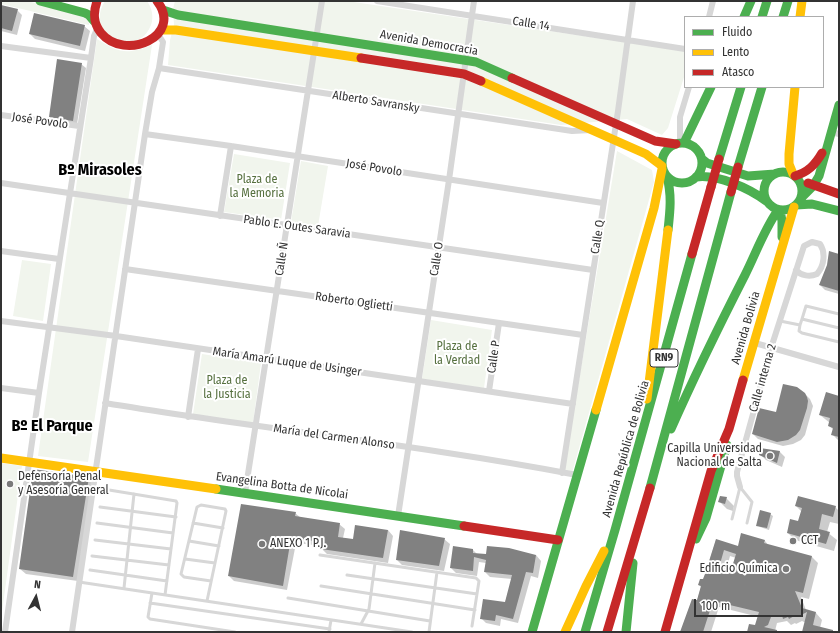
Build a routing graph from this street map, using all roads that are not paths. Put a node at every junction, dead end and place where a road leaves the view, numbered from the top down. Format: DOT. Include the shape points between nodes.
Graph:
graph roads {
  1 [pos="40,1"];
  2 [pos="97,1"];
  3 [pos="322,1"];
  4 [pos="376,1"];
  5 [pos="474,1"];
  6 [pos="633,1"];
  7 [pos="713,1"];
  8 [pos="751,1"];
  9 [pos="767,1"];
  10 [pos="788,1"];
  11 [pos="802,1"];
  12 [pos="160,4"];
  13 [pos="472,16"];
  14 [pos="709,16"];
  15 [pos="744,16"];
  16 [pos="762,16"];
  17 [pos="783,16"];
  18 [pos="800,16"];
  19 [pos="95,25"];
  20 [pos="160,32"];
  21 [pos="317,36"];
  22 [pos="627,39"];
  23 [pos="1,46"];
  24 [pos="684,49"];
  25 [pos="314,51"];
  26 [pos="91,58"];
  27 [pos="466,60"];
  28 [pos="159,68"];
  29 [pos="464,74"];
  30 [pos="689,88"];
  31 [pos="710,88"];
  32 [pos="741,88"];
  33 [pos="762,88"];
  34 [pos="794,88"];
  35 [pos="308,91"];
  36 [pos="839,105"];
  37 [pos="1,115"];
  38 [pos="459,115"];
  39 [pos="616,122"];
  40 [pos="79,126"];
  41 [pos="593,130"];
  42 [pos="835,133"];
  43 [pos="145,134"];
  44 [pos="613,140"];
  45 [pos="680,143"];
  46 [pos="828,143"];
  47 [pos="231,146"];
  48 [pos="298,156"];
  49 [pos="702,159"];
  50 [pos="664,170"];
  51 [pos="775,174"];
  52 [pos="696,177"];
  53 [pos="796,177"];
  54 [pos="449,180"];
  55 [pos="1,183"];
  56 [pos="682,183"];
  57 [pos="813,186"];
  58 [pos="670,187"];
  59 [pos="69,193"];
  60 [pos="839,194"];
  61 [pos="766,201"];
  62 [pos="135,203"];
  63 [pos="797,203"];
  64 [pos="603,204"];
  65 [pos="654,208"];
  66 [pos="779,210"];
  67 [pos="839,212"];
  68 [pos="220,216"];
  69 [pos="287,226"];
  70 [pos="439,248"];
  71 [pos="781,248"];
  72 [pos="1,251"];
  73 [pos="59,259"];
  74 [pos="125,269"];
  75 [pos="593,270"];
  76 [pos="796,270"];
  77 [pos="277,291"];
  78 [pos="429,313"];
  79 [pos="839,314"];
  80 [pos="802,319"];
  81 [pos="780,320"];
  82 [pos="1,321"];
  83 [pos="499,323"];
  84 [pos="800,325"];
  85 [pos="49,328"];
  86 [pos="839,328"];
  87 [pos="583,335"];
  88 [pos="116,336"];
  89 [pos="839,342"];
  90 [pos="755,343"];
  91 [pos="771,348"];
  92 [pos="198,349"];
  93 [pos="266,358"];
  94 [pos="839,367"];
  95 [pos="418,381"];
  96 [pos="1,388"];
  97 [pos="489,391"];
  98 [pos="39,394"];
  99 [pos="105,403"];
  100 [pos="573,404"];
  101 [pos="188,417"];
  102 [pos="256,425"];
  103 [pos="639,443"];
  104 [pos="408,448"];
  105 [pos="1,458"];
  106 [pos="29,463"];
  107 [pos="95,472"];
  108 [pos="562,473"];
  109 [pos="653,474"];
  110 [pos="577,475"];
  111 [pos="740,487"];
  112 [pos="102,489"];
  113 [pos="245,493"];
  114 [pos="134,494"];
  115 [pos="100,507"];
  116 [pos="132,511"];
  117 [pos="398,516"];
  118 [pos="176,517"];
  119 [pos="732,519"];
  120 [pos="97,523"];
  121 [pos="193,523"];
  122 [pos="747,523"];
  123 [pos="130,528"];
  124 [pos="223,528"];
  125 [pos="615,530"];
  126 [pos="173,533"];
  127 [pos="637,534"];
  128 [pos="95,540"];
  129 [pos="558,540"];
  130 [pos="189,541"];
  131 [pos="129,544"];
  132 [pos="219,546"];
  133 [pos="171,549"];
  134 [pos="320,555"];
  135 [pos="92,556"];
  136 [pos="185,559"];
  137 [pos="127,560"];
  138 [pos="376,562"];
  139 [pos="215,563"];
  140 [pos="169,565"];
  141 [pos="90,570"];
  142 [pos="437,572"];
  143 [pos="125,575"];
  144 [pos="347,575"];
  145 [pos="373,579"];
  146 [pos="167,581"];
  147 [pos="211,581"];
  148 [pos="79,582"];
  149 [pos="321,586"];
  150 [pos="124,588"];
  151 [pos="435,588"];
  152 [pos="152,593"];
  153 [pos="371,594"];
  154 [pos="477,594"];
  155 [pos="165,595"];
  156 [pos="288,598"];
  157 [pos="207,601"];
  158 [pos="150,603"];
  159 [pos="432,604"];
  160 [pos="475,610"];
  161 [pos="368,611"];
  162 [pos="331,620"];
  163 [pos="430,621"];
  164 [pos="361,624"];
  165 [pos="472,626"];
  166 [pos="391,630"];
  167 [pos="329,631"];
  168 [pos="5,632"];
  169 [pos="72,632"];
  170 [pos="236,632"];
  171 [pos="412,632"];
  172 [pos="429,632"];
  173 [pos="532,632"];
  174 [pos="565,632"];
  175 [pos="585,632"];
  176 [pos="607,632"];
  177 [pos="626,632"];
  178 [pos="665,632"];
  1 -- 19 [label="main road" via="85,13"];
  2 -- 19 [label="main road" via="94,10"];
  3 -- 21 [label="street, Calle Ñ"];
  4 -- 13 [label="street, Calle 14"];
  5 -- 13 [label="street, Calle O"];
  6 -- 22 [label="street, Calle Q"];
  7 -- 14 [label="street"];
  8 -- 15 [label="main road"];
  9 -- 16 [label="main road"];
  10 -- 17 [label="main road"];
  11 -- 18 [label="main road"];
  12 -- 20 [label="main road" via="164,17"];
  12 -- 21 [label="main road, Avenida Democracia" via="178,14"];
  13 -- 22 [label="street, Calle 14"];
  13 -- 27 [label="street, Calle O"];
  19 -- 20 [label="main road" via="106,38 124,46 141,44"];
  19 -- 26 [label="street"];
  20 -- 25 [label="main road, Avenida Democracia" via="176,30"];
  20 -- 28 [label="street" via="163,42"];
  21 -- 25 [label="street, Calle Ñ"];
  21 -- 27 [label="main road, Avenida Democracia"];
  22 -- 24 [label="street, Calle 14"];
  22 -- 39 [label="street, Calle Q"];
  23 -- 26 [label="street"];
  25 -- 29 [label="main road, Avenida Democracia"];
  25 -- 35 [label="street, Calle Ñ"];
  26 -- 40 [label="street"];
  27 -- 29 [label="street, Calle O"];
  27 -- 39 [label="main road, Avenida Democracia"];
  28 -- 35 [label="street, Alberto Savransky"];
  28 -- 43 [label="street"];
  29 -- 38 [label="street, Calle O"];
  29 -- 41 [label="main road, Avenida Democracia"];
  30 -- 45 [label="street" via="680,117"];
  31 -- 45 [label="main road"];
  32 -- 103 [label="main road, Avenida República de Bolivia / RN9, bridge"];
  33 -- 109 [label="main road, RN9, bridge"];
  34 -- 53 [label="main road" via="789,164"];
  35 -- 38 [label="street, Alberto Savransky"];
  35 -- 48 [label="street, Calle Ñ"];
  36 -- 42 [label="main road"];
  37 -- 40 [label="street, José Povolo"];
  38 -- 41 [label="street, Alberto Savransky" via="572,131"];
  38 -- 54 [label="street, Calle O"];
  39 -- 44 [label="street, Calle Q"];
  39 -- 45 [label="main road, Avenida Democracia" via="662,143"];
  40 -- 59 [label="street"];
  41 -- 44 [label="main road, Avenida Democracia"];
  42 -- 46 [label="main road"];
  43 -- 47 [label="street, José Povolo"];
  43 -- 62 [label="street"];
  44 -- 50 [label="main road, Avenida Democracia" via="646,154"];
  44 -- 64 [label="street, Calle Q"];
  45 -- 49 [label="main road" via="696,148"];
  45 -- 50 [label="main road" via="671,146 663,154"];
  46 -- 53 [label="main road" via="815,166"];
  46 -- 57 [label="main road"];
  47 -- 48 [label="street, José Povolo"];
  47 -- 68 [label="street"];
  48 -- 54 [label="street, José Povolo"];
  48 -- 69 [label="street, Calle Ñ"];
  49 -- 51 [label="main road" via="707,163 748,176"];
  49 -- 52 [label="main road" via="701,169"];
  50 -- 56 [label="main road" via="671,180"];
  50 -- 58 [label="main road"];
  50 -- 65 [label="main road"];
  51 -- 53 [label="main road" via="784,172"];
  51 -- 61 [label="main road" via="764,184"];
  52 -- 56 [label="main road"];
  52 -- 61 [label="main road" via="703,176 746,188"];
  53 -- 57 [label="main road"];
  53 -- 63 [label="main road" via="803,188"];
  54 -- 64 [label="street, José Povolo"];
  54 -- 70 [label="street, Calle O"];
  55 -- 59 [label="street, Pablo E. Outes Saravia"];
  56 -- 58 [label="main road"];
  57 -- 60 [label="main road"];
  57 -- 63 [label="main road"];
  58 -- 65 [label="main road"];
  58 -- 103 [label="main road" via="671,206"];
  59 -- 62 [label="street, Pablo E. Outes Saravia"];
  59 -- 73 [label="street"];
  61 -- 66 [label="main road"];
  62 -- 68 [label="street, Pablo E. Outes Saravia"];
  62 -- 74 [label="street"];
  63 -- 66 [label="main road" via="789,210"];
  63 -- 67 [label="main road" via="812,204"];
  63 -- 71 [label="main road, Avenida Bolivia"];
  64 -- 75 [label="street, Calle Q"];
  65 -- 110 [label="main road"];
  66 -- 71 [label="main road, Avenida Bolivia" via="783,227"];
  66 -- 109 [label="main road" via="770,222 688,388"];
  68 -- 69 [label="street, Pablo E. Outes Saravia"];
  69 -- 70 [label="street, Pablo E. Outes Saravia"];
  69 -- 77 [label="street, Calle Ñ"];
  70 -- 75 [label="street, Pablo E. Outes Saravia"];
  70 -- 78 [label="street, Calle O"];
  71 -- 90 [label="main road, Avenida Bolivia"];
  72 -- 73 [label="street"];
  73 -- 85 [label="street"];
  74 -- 77 [label="street, Roberto Oglietti"];
  74 -- 88 [label="street"];
  75 -- 87 [label="street, Calle Q"];
  76 -- 76 [label="street, Calle interna 2" via="804,246 812,242 820,244 824,257 817,274 806,275"];
  76 -- 81 [label="street, Calle interna 2"];
  77 -- 78 [label="street, Roberto Oglietti"];
  77 -- 93 [label="street, Calle Ñ"];
  78 -- 83 [label="street, Roberto Oglietti"];
  78 -- 95 [label="street, Calle O"];
  79 -- 80 [label="lane" via="806,306"];
  80 -- 84 [label="lane"];
  80 -- 86 [label="lane"];
  81 -- 84 [label="lane"];
  81 -- 91 [label="street, Calle interna 2"];
  82 -- 85 [label="street, María Amarú Luque de Usinger"];
  83 -- 87 [label="street, Roberto Oglietti"];
  83 -- 97 [label="street, Calle P"];
  84 -- 89 [label="lane" via="799,331 802,333"];
  85 -- 88 [label="street, María Amarú Luque de Usinger"];
  85 -- 98 [label="street"];
  87 -- 100 [label="street, Calle Q"];
  88 -- 92 [label="street, María Amarú Luque de Usinger"];
  88 -- 99 [label="street"];
  90 -- 91 [label="street"];
  90 -- 178 [label="main road, Avenida Bolivia" via="706,518 683,572"];
  91 -- 94 [label="street"];
  91 -- 111 [label="street, Calle interna 2" via="737,472"];
  92 -- 93 [label="street, María Amarú Luque de Usinger"];
  92 -- 101 [label="street"];
  93 -- 95 [label="street, María Amarú Luque de Usinger"];
  93 -- 102 [label="street, Calle Ñ"];
  95 -- 97 [label="street, María Amarú Luque de Usinger"];
  95 -- 104 [label="street, Calle O"];
  96 -- 98 [label="street"];
  97 -- 100 [label="street, María Amarú Luque de Usinger"];
  98 -- 106 [label="street"];
  99 -- 101 [label="street, María del Carmen Alonso"];
  99 -- 107 [label="street"];
  100 -- 108 [label="street, Calle Q"];
  101 -- 102 [label="street, María del Carmen Alonso"];
  102 -- 104 [label="street, María del Carmen Alonso"];
  102 -- 113 [label="street, Calle Ñ"];
  103 -- 125 [label="main road, Avenida República de Bolivia / RN9"];
  104 -- 108 [label="street, María del Carmen Alonso"];
  104 -- 117 [label="street, Calle O"];
  105 -- 106 [label="main road, Evangelina Botta de Nicolai"];
  106 -- 107 [label="main road, Evangelina Botta de Nicolai"];
  106 -- 168 [label="street"];
  107 -- 113 [label="main road, Evangelina Botta de Nicolai"];
  107 -- 148 [label="street"];
  108 -- 110 [label="street, María del Carmen Alonso"];
  109 -- 127 [label="main road, RN9"];
  110 -- 129 [label="main road"];
  111 -- 119 [label="lane"];
  111 -- 122 [label="lane" via="752,502"];
  112 -- 114 [label="lane"];
  113 -- 117 [label="main road, Evangelina Botta de Nicolai"];
  114 -- 116 [label="lane"];
  114 -- 118 [label="lane" via="176,501"];
  115 -- 116 [label="lane"];
  116 -- 118 [label="lane"];
  116 -- 123 [label="lane"];
  117 -- 129 [label="main road, Evangelina Botta de Nicolai"];
  118 -- 126 [label="lane"];
  120 -- 123 [label="lane"];
  121 -- 124 [label="lane"];
  121 -- 124 [label="lane" via="197,507 201,505 225,509"];
  121 -- 130 [label="lane"];
  123 -- 126 [label="lane"];
  123 -- 131 [label="lane"];
  124 -- 132 [label="lane"];
  125 -- 174 [label="main road"];
  125 -- 175 [label="main road, Avenida República de Bolivia / RN9"];
  126 -- 133 [label="lane"];
  127 -- 176 [label="main road, RN9"];
  127 -- 177 [label="main road"];
  128 -- 131 [label="lane"];
  129 -- 173 [label="main road"];
  130 -- 132 [label="lane"];
  130 -- 136 [label="lane"];
  131 -- 133 [label="lane"];
  131 -- 137 [label="lane"];
  132 -- 139 [label="lane"];
  133 -- 140 [label="lane"];
  134 -- 138 [label="lane"];
  135 -- 137 [label="lane"];
  136 -- 139 [label="lane"];
  136 -- 147 [label="lane" via="181,574 184,577"];
  137 -- 140 [label="lane"];
  137 -- 143 [label="lane"];
  138 -- 142 [label="lane"];
  138 -- 145 [label="lane"];
  139 -- 147 [label="lane"];
  140 -- 146 [label="lane"];
  141 -- 143 [label="lane"];
  142 -- 151 [label="lane"];
  142 -- 154 [label="lane" via="476,578 479,581"];
  143 -- 146 [label="lane"];
  143 -- 150 [label="lane"];
  144 -- 145 [label="lane"];
  145 -- 151 [label="lane"];
  145 -- 153 [label="lane"];
  146 -- 155 [label="lane"];
  147 -- 157 [label="lane"];
  148 -- 150 [label="lane"];
  148 -- 169 [label="street"];
  149 -- 153 [label="lane"];
  150 -- 152 [label="lane"];
  151 -- 154 [label="lane"];
  151 -- 159 [label="lane"];
  152 -- 155 [label="lane"];
  152 -- 158 [label="lane"];
  153 -- 159 [label="lane"];
  153 -- 161 [label="lane"];
  154 -- 160 [label="lane"];
  155 -- 157 [label="lane"];
  156 -- 161 [label="lane"];
  157 -- 162 [label="lane"];
  158 -- 167 [label="lane"];
  158 -- 170 [label="lane" via="150,619"];
  159 -- 160 [label="lane"];
  159 -- 163 [label="lane"];
  160 -- 165 [label="lane"];
  161 -- 163 [label="lane"];
  161 -- 164 [label="lane"];
  162 -- 164 [label="lane"];
  162 -- 167 [label="lane"];
  163 -- 172 [label="lane"];
  164 -- 166 [label="lane"];
  166 -- 171 [label="lane"];
}
